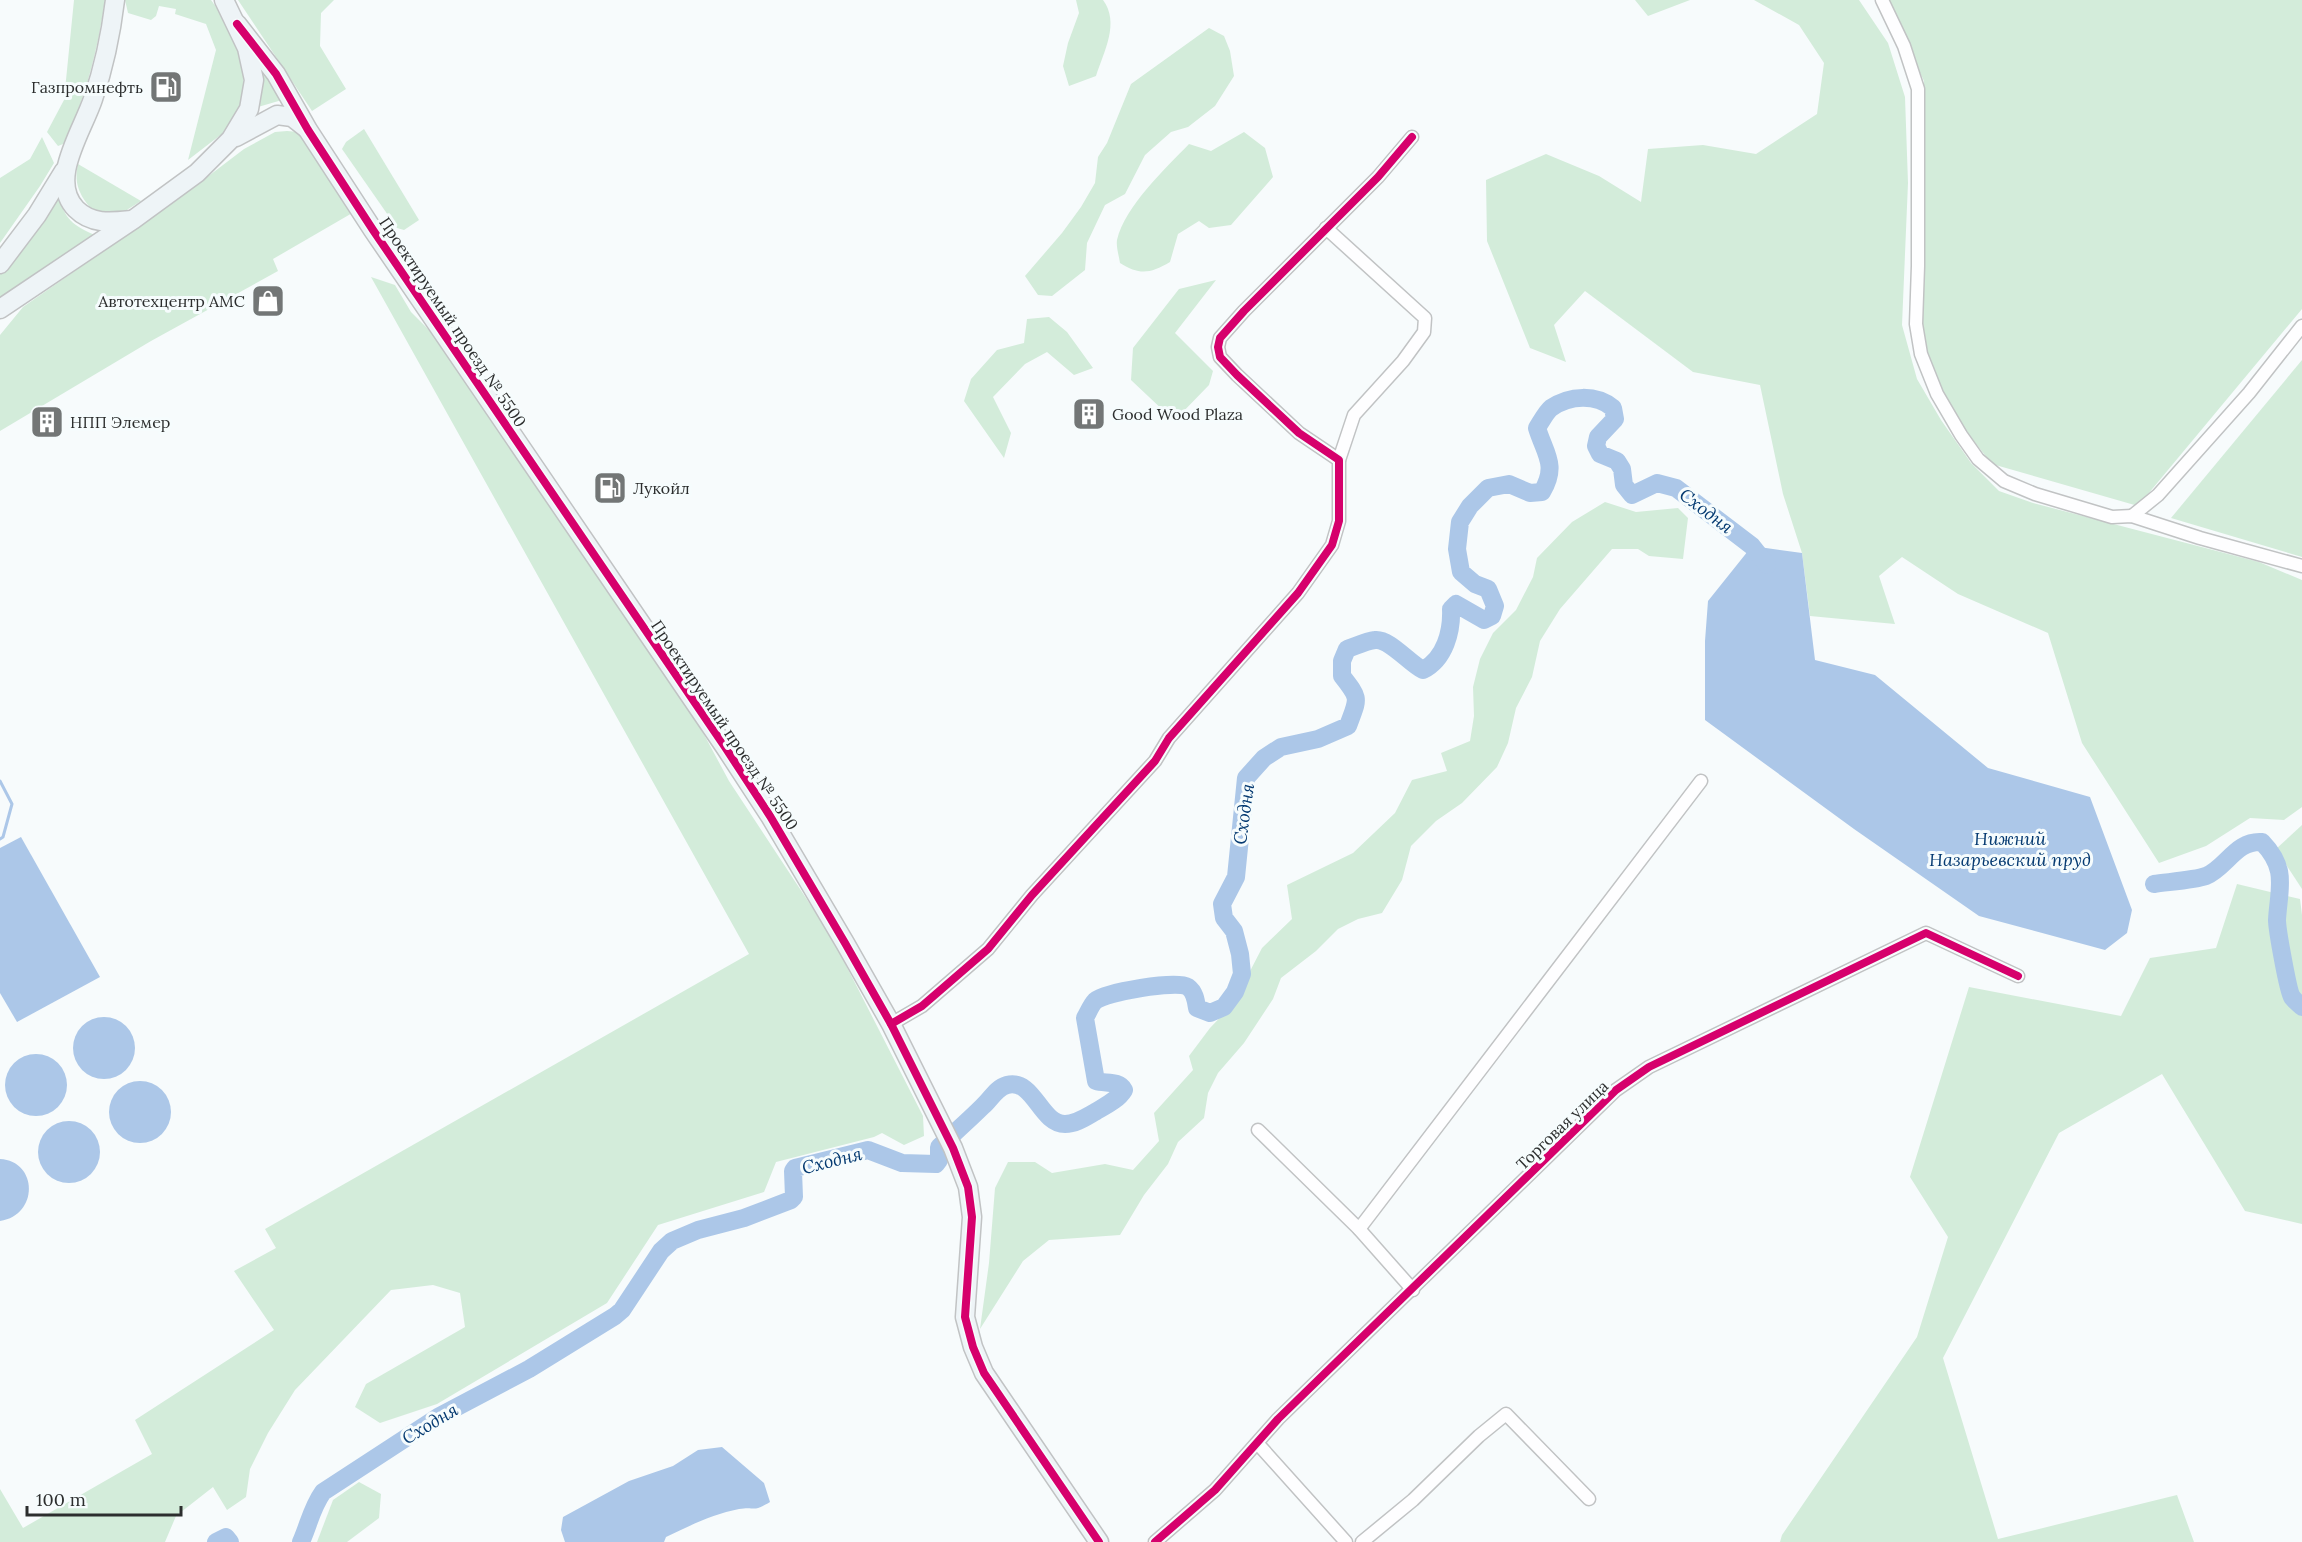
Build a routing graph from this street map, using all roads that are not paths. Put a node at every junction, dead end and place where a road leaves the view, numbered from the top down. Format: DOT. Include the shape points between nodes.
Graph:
graph roads {
  1 [pos="115,0"];
  2 [pos="224,0"];
  3 [pos="1882,0"];
  4 [pos="237,24"];
  5 [pos="308,130"];
  6 [pos="1412,137"];
  7 [pos="231,139"];
  8 [pos="65,170"];
  9 [pos="134,219"];
  10 [pos="1326,228"];
  11 [pos="0,264"];
  12 [pos="0,309"];
  13 [pos="2302,326"];
  14 [pos="1339,460"];
  15 [pos="2132,516"];
  16 [pos="2302,566"];
  17 [pos="1701,782"];
  18 [pos="2018,976"];
  19 [pos="891,1024"];
  20 [pos="1257,1130"];
  21 [pos="1359,1229"];
  22 [pos="1413,1290"];
  23 [pos="1258,1444"];
  24 [pos="1589,1499"];
  25 [pos="1099,1542"];
  26 [pos="1155,1542"];
  27 [pos="1346,1542"];
  28 [pos="1362,1542"];
  1 -- 8 [label="street" via="99,81"];
  2 -- 4 [label="street"];
  3 -- 15 [label="street" via="1904,46 1918,89 1916,324 1921,354 1937,394 1978,459 2004,481 2112,517"];
  4 -- 5 [label="street, Проектируемый проезд № 5500" via="276,74"];
  4 -- 7 [label="street" via="254,80 249,110"];
  5 -- 7 [label="street, Проектируемый проезд № 5500" via="292,117 276,115"];
  5 -- 19 [label="street, Проектируемый проезд № 5500" via="763,804"];
  6 -- 10 [label="street"];
  7 -- 9 [label="street" via="197,173"];
  8 -- 9 [label="street" via="67,196 84,216 108,222"];
  8 -- 11 [label="street" via="37,216"];
  9 -- 12 [label="street"];
  10 -- 14 [label="street" via="1425,318 1424,332 1403,361 1354,415"];
  10 -- 14 [label="street" via="1244,311 1220,338 1218,347 1220,357 1299,433"];
  13 -- 15 [label="street" via="2249,393 2158,495"];
  14 -- 19 [label="street" via="1339,521 1332,545 1298,593 988,949 921,1006"];
  15 -- 16 [label="street"];
  17 -- 21 [label="street"];
  18 -- 22 [label="street, Торговая улица" via="1926,933 1649,1067 1616,1090"];
  19 -- 25 [label="street, Проектируемый проезд № 5500" via="969,1187 972,1216 965,1317 973,1347 984,1374"];
  20 -- 21 [label="street"];
  21 -- 22 [label="street"];
  22 -- 23 [label="street, Торговая улица" via="1278,1419"];
  23 -- 26 [label="street, Торговая улица" via="1215,1490"];
  23 -- 27 [label="street"];
  24 -- 28 [label="street" via="1506,1414"];
}
